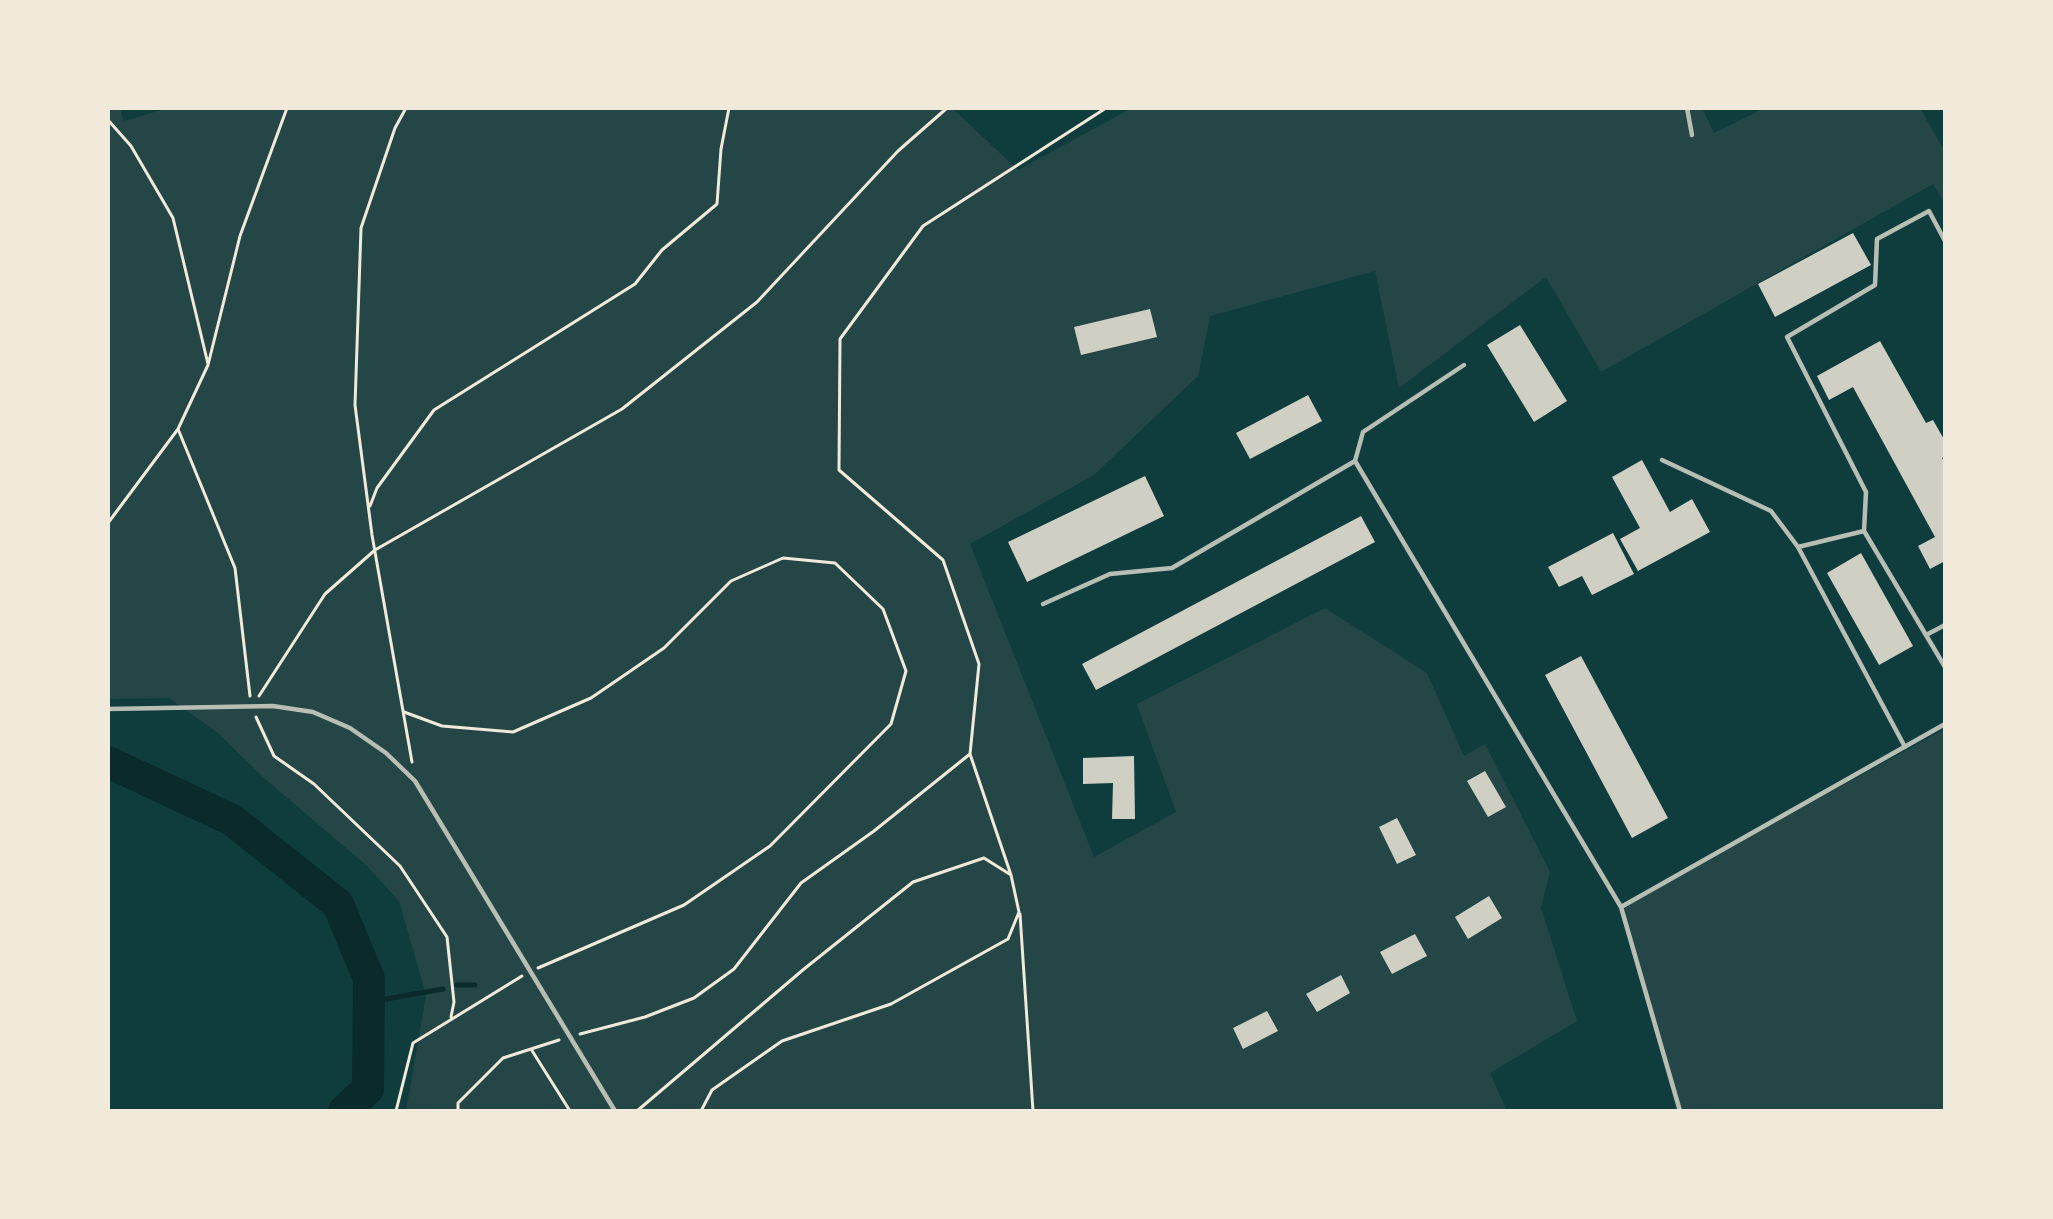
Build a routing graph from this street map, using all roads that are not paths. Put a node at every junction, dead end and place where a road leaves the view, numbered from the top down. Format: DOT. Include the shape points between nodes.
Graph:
graph roads {
  1 [pos="1687,108"];
  2 [pos="1692,135"];
  3 [pos="1945,241"];
  4 [pos="1464,365"];
  5 [pos="1662,460"];
  6 [pos="1355,461"];
  7 [pos="1864,531"];
  8 [pos="1798,547"];
  9 [pos="1043,604"];
  10 [pos="1945,625"];
  11 [pos="1928,634"];
  12 [pos="1945,667"];
  13 [pos="108,709"];
  14 [pos="1945,724"];
  15 [pos="1905,747"];
  16 [pos="1621,907"];
  17 [pos="615,1111"];
  18 [pos="1680,1111"];
  1 -- 2 [label="lane"];
  3 -- 7 [label="lane" via="1929,211 1877,239 1875,285 1787,337 1866,492"];
  4 -- 6 [label="lane" via="1363,432"];
  5 -- 8 [label="lane" via="1771,512"];
  6 -- 9 [label="lane" via="1172,568 1110,574"];
  6 -- 16 [label="lane"];
  7 -- 8 [label="lane"];
  7 -- 11 [label="lane"];
  8 -- 15 [label="lane"];
  10 -- 11 [label="lane"];
  11 -- 12 [label="lane"];
  13 -- 17 [label="lane" via="252,707 313,712 350,728 386,753 415,781"];
  14 -- 15 [label="lane"];
  15 -- 16 [label="lane"];
  16 -- 18 [label="lane"];
}
